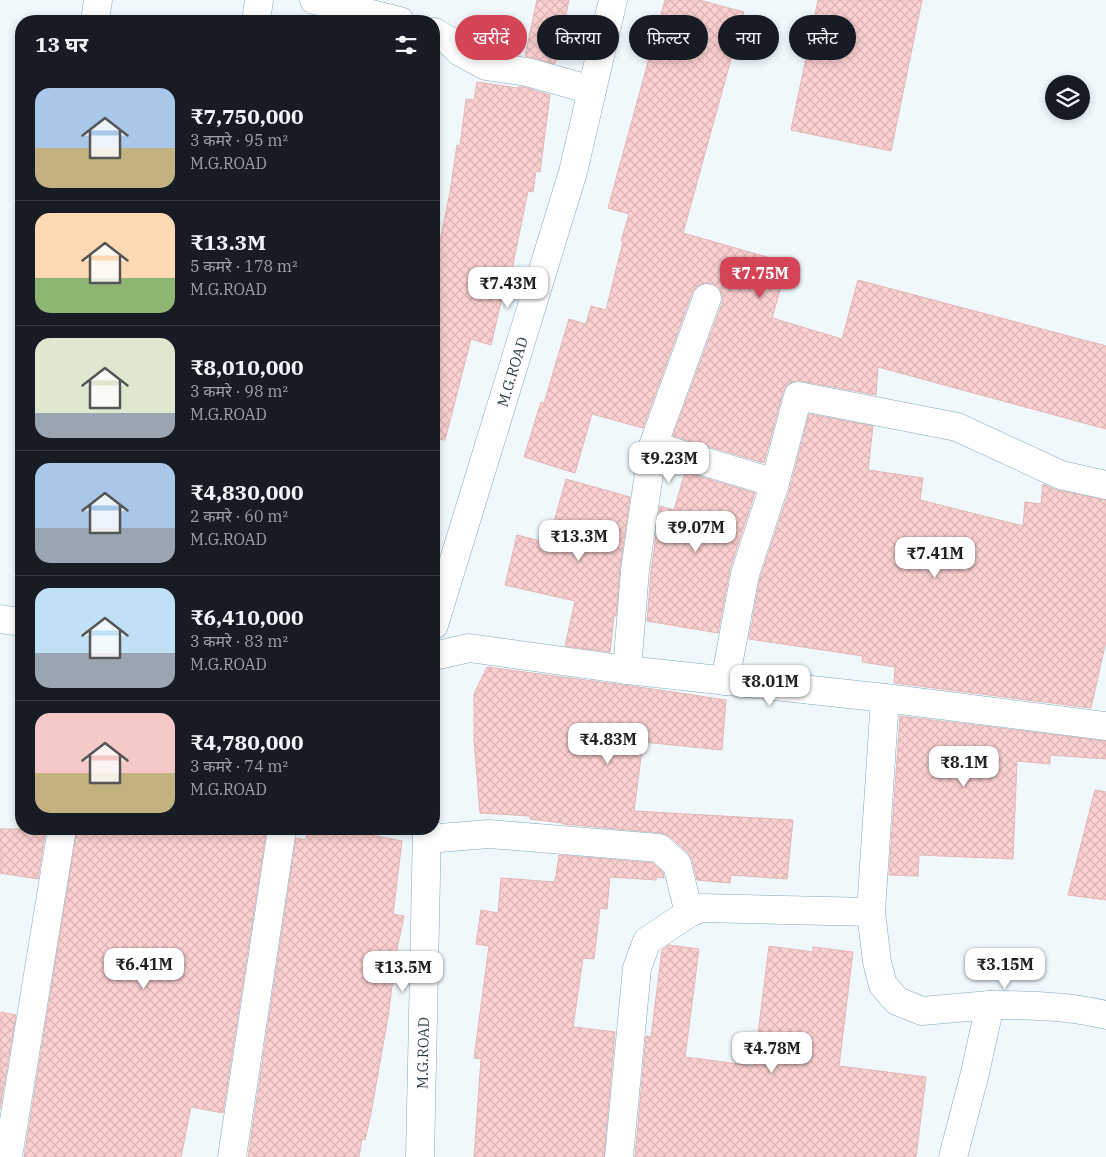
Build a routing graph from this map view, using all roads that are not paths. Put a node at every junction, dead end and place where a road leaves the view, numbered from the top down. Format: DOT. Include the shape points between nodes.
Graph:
graph roads {
  1 [pos="98,0"];
  2 [pos="259,0"];
  3 [pos="314,0"];
  4 [pos="613,0"];
  5 [pos="95,15"];
  6 [pos="257,15"];
  7 [pos="375,15"];
  8 [pos="440,35"];
  9 [pos="592,90"];
  10 [pos="707,298"];
  11 [pos="653,446"];
  12 [pos="775,483"];
  13 [pos="1106,485"];
  14 [pos="440,605"];
  15 [pos="0,619"];
  16 [pos="15,621"];
  17 [pos="440,655"];
  18 [pos="627,670"];
  19 [pos="725,681"];
  20 [pos="885,698"];
  21 [pos="1106,726"];
  22 [pos="440,834"];
  23 [pos="61,835"];
  24 [pos="281,835"];
  25 [pos="427,835"];
  26 [pos="871,912"];
  27 [pos="689,913"];
  28 [pos="990,1005"];
  29 [pos="1106,1015"];
  30 [pos="8,1157"];
  31 [pos="232,1157"];
  32 [pos="420,1157"];
  33 [pos="619,1157"];
  34 [pos="953,1157"];
  1 -- 5 [label="street"];
  2 -- 6 [label="street"];
  3 -- 7 [label="street"];
  4 -- 9 [label="street, M.G.ROAD"];
  8 -- 9 [label="street" via="460,52 486,66 527,72"];
  9 -- 14 [label="street, M.G.ROAD" via="573,172"];
  10 -- 11 [label="street"];
  11 -- 12 [label="street"];
  11 -- 18 [label="street" via="635,570"];
  12 -- 13 [label="street" via="798,396 957,428 1062,474"];
  12 -- 19 [label="street" via="745,574"];
  15 -- 16 [label="street"];
  17 -- 18 [label="street" via="468,648"];
  18 -- 19 [label="street"];
  19 -- 20 [label="street"];
  20 -- 21 [label="street"];
  20 -- 26 [label="street"];
  22 -- 27 [label="street" via="489,834 659,848 678,864"];
  23 -- 30 [label="street"];
  24 -- 31 [label="street"];
  25 -- 32 [label="street, M.G.ROAD"];
  26 -- 27 [label="street" via="700,908"];
  26 -- 28 [label="street" via="883,985 897,1001 922,1011"];
  27 -- 33 [label="street" via="647,941 638,968"];
  28 -- 29 [label="street" via="1039,1005"];
  28 -- 34 [label="street"];
}
